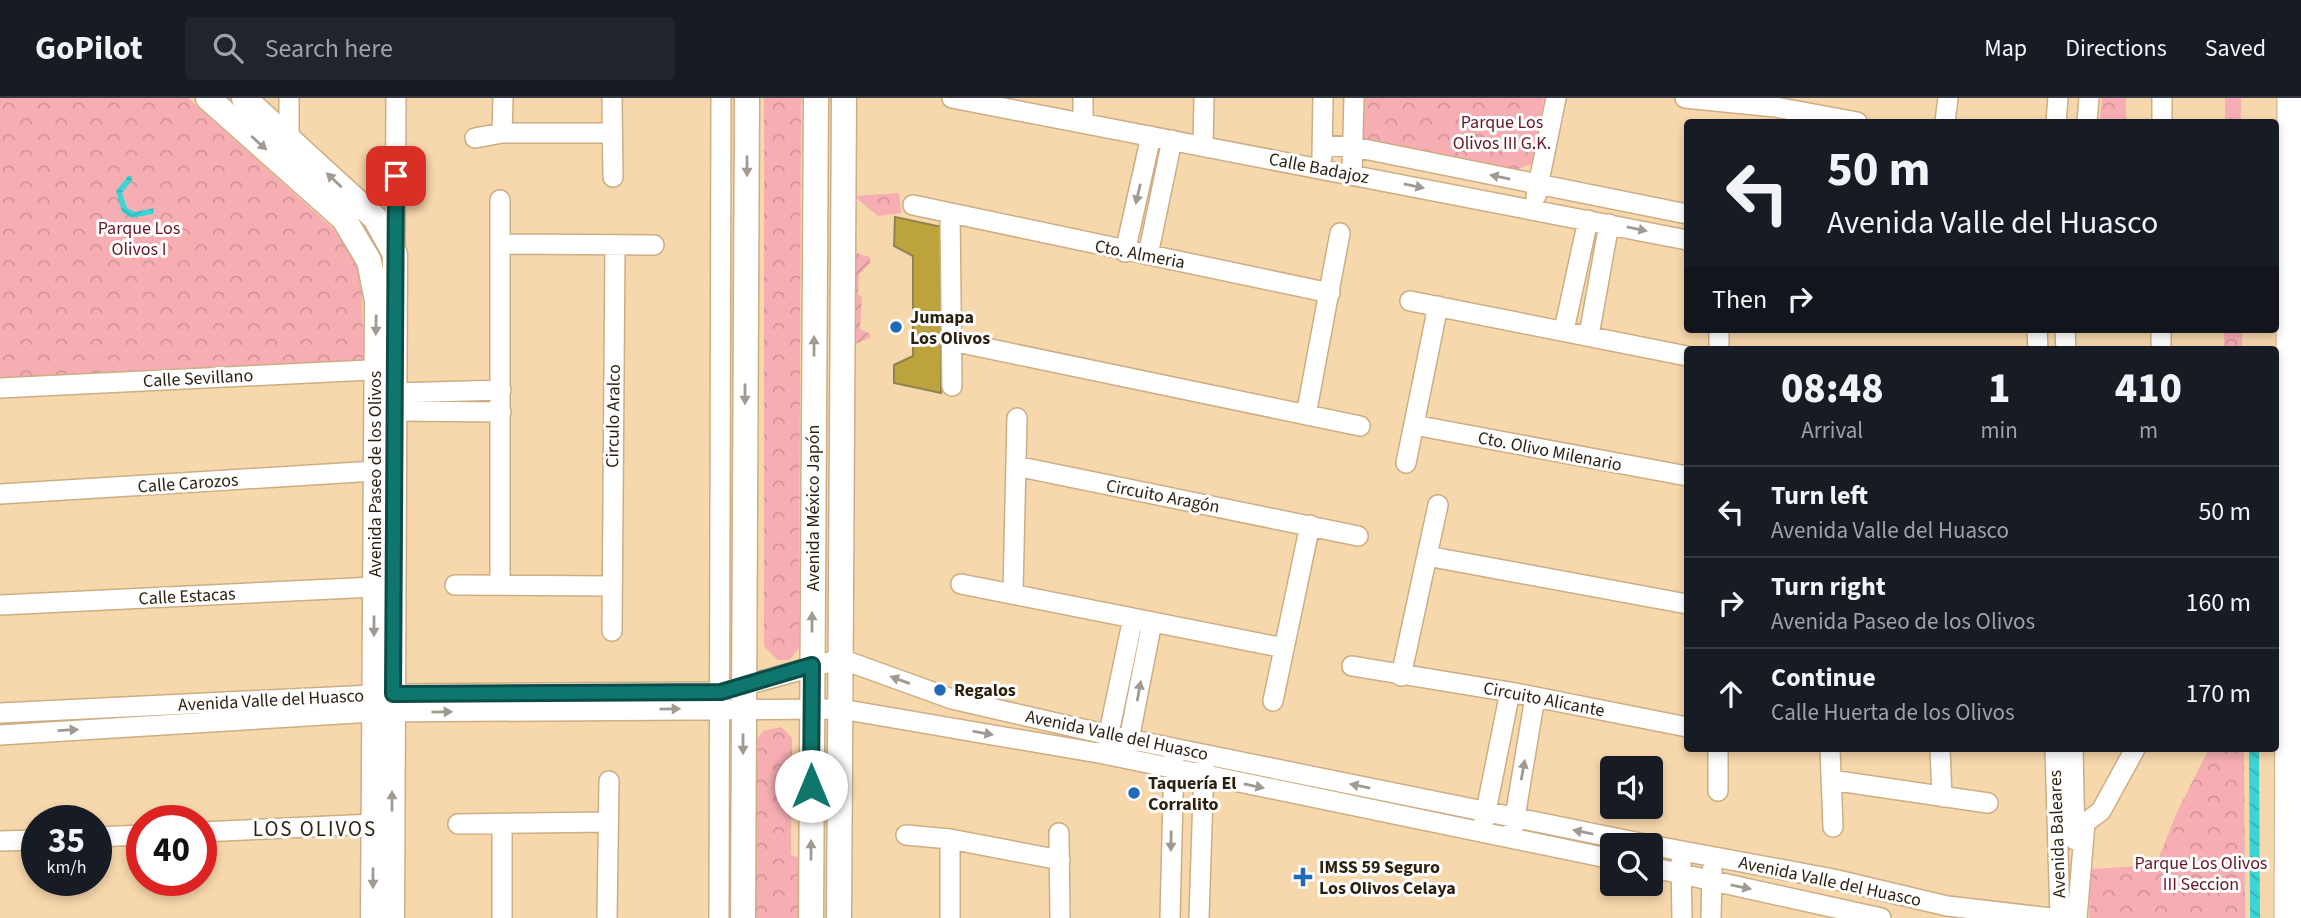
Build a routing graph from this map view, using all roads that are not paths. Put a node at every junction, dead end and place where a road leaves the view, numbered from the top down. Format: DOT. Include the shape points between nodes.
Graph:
graph roads {
  1 [pos="208,98"];
  2 [pos="244,98"];
  3 [pos="289,98"];
  4 [pos="396,98"];
  5 [pos="503,98"];
  6 [pos="611,98"];
  7 [pos="721,98"];
  8 [pos="747,98"];
  9 [pos="956,98"];
  10 [pos="1083,98"];
  11 [pos="1204,98"];
  12 [pos="1323,98"];
  13 [pos="1354,98"];
  14 [pos="1556,98"];
  15 [pos="1685,98"];
  16 [pos="1948,98"];
  17 [pos="2058,98"];
  18 [pos="2089,98"];
  19 [pos="2162,98"];
  20 [pos="2296,98"];
  21 [pos="816,106"];
  22 [pos="844,106"];
  23 [pos="1773,115"];
  24 [pos="1798,117"];
  25 [pos="1822,119"];
  26 [pos="1945,119"];
  27 [pos="2056,119"];
  28 [pos="2087,119"];
  29 [pos="2162,119"];
  30 [pos="1083,123"];
  31 [pos="502,133"];
  32 [pos="611,133"];
  33 [pos="1151,136"];
  34 [pos="289,137"];
  35 [pos="475,138"];
  36 [pos="1172,140"];
  37 [pos="1322,145"];
  38 [pos="1203,146"];
  39 [pos="1354,147"];
  40 [pos="1322,169"];
  41 [pos="1352,174"];
  42 [pos="613,177"];
  43 [pos="1538,185"];
  44 [pos="500,200"];
  45 [pos="913,205"];
  46 [pos="1533,209"];
  47 [pos="950,213"];
  48 [pos="1684,213"];
  49 [pos="1588,220"];
  50 [pos="1609,224"];
  51 [pos="1340,233"];
  52 [pos="1684,239"];
  53 [pos="500,244"];
  54 [pos="615,245"];
  55 [pos="654,245"];
  56 [pos="1125,252"];
  57 [pos="395,254"];
  58 [pos="1148,255"];
  59 [pos="1330,293"];
  60 [pos="1410,301"];
  61 [pos="1438,306"];
  62 [pos="1563,330"];
  63 [pos="1589,335"];
  64 [pos="952,341"];
  65 [pos="1684,355"];
  66 [pos="386,369"];
  67 [pos="952,386"];
  68 [pos="0,388"];
  69 [pos="501,390"];
  70 [pos="814,391"];
  71 [pos="842,392"];
  72 [pos="396,402"];
  73 [pos="501,412"];
  74 [pos="1306,415"];
  75 [pos="1017,418"];
  76 [pos="1413,425"];
  77 [pos="1360,426"];
  78 [pos="1406,463"];
  79 [pos="1016,466"];
  80 [pos="375,471"];
  81 [pos="1684,475"];
  82 [pos="0,494"];
  83 [pos="1438,505"];
  84 [pos="1310,525"];
  85 [pos="1358,536"];
  86 [pos="1427,556"];
  87 [pos="961,584"];
  88 [pos="455,585"];
  89 [pos="500,585"];
  90 [pos="611,586"];
  91 [pos="374,587"];
  92 [pos="1013,592"];
  93 [pos="1684,603"];
  94 [pos="0,605"];
  95 [pos="1143,620"];
  96 [pos="612,631"];
  97 [pos="1284,648"];
  98 [pos="841,659"];
  99 [pos="812,665"];
  100 [pos="1352,666"];
  101 [pos="1401,676"];
  102 [pos="1510,692"];
  103 [pos="1535,697"];
  104 [pos="732,699"];
  105 [pos="1273,701"];
  106 [pos="383,703"];
  107 [pos="811,707"];
  108 [pos="841,709"];
  109 [pos="0,713"];
  110 [pos="1684,726"];
  111 [pos="0,735"];
  112 [pos="1106,744"];
  113 [pos="1128,749"];
  114 [pos="1718,752"];
  115 [pos="1830,752"];
  116 [pos="1940,752"];
  117 [pos="2055,752"];
  118 [pos="2073,752"];
  119 [pos="1206,755"];
  120 [pos="2131,755"];
  121 [pos="1174,758"];
  122 [pos="1202,776"];
  123 [pos="1830,780"];
  124 [pos="609,781"];
  125 [pos="1718,790"];
  126 [pos="1942,797"];
  127 [pos="1988,803"];
  128 [pos="1484,821"];
  129 [pos="608,822"];
  130 [pos="372,824"];
  131 [pos="458,824"];
  132 [pos="502,825"];
  133 [pos="1833,827"];
  134 [pos="1513,828"];
  135 [pos="217,831"];
  136 [pos="1059,833"];
  137 [pos="906,835"];
  138 [pos="950,839"];
  139 [pos="1600,839"];
  140 [pos="21,840"];
  141 [pos="0,841"];
  142 [pos="1663,848"];
  143 [pos="1681,851"];
  144 [pos="1600,855"];
  145 [pos="1712,858"];
  146 [pos="1060,860"];
  147 [pos="1663,870"];
  148 [pos="1681,874"];
  149 [pos="1833,879"];
  150 [pos="1711,881"];
  151 [pos="1833,912"];
  152 [pos="1947,912"];
  153 [pos="373,918"];
  154 [pos="391,918"];
  155 [pos="502,918"];
  156 [pos="607,918"];
  157 [pos="719,918"];
  158 [pos="743,918"];
  159 [pos="811,918"];
  160 [pos="839,918"];
  161 [pos="950,918"];
  162 [pos="1060,918"];
  163 [pos="1170,918"];
  164 [pos="1199,918"];
  165 [pos="1682,918"];
  166 [pos="1711,918"];
  167 [pos="1881,918"];
  168 [pos="2052,918"];
  169 [pos="2060,918"];
  170 [pos="2077,918"];
  171 [pos="2293,918"];
  1 -- 66 [label="street, Avenida Paseo de los Olivos, one-way" via="344,219 369,261"];
  2 -- 34 [label="street, Avenida Paseo de los Olivos"];
  3 -- 34 [label="street"];
  4 -- 57 [label="street"];
  5 -- 31 [label="street"];
  6 -- 32 [label="street"];
  7 -- 104 [label="street"];
  8 -- 104 [label="street, one-way"];
  9 -- 30 [label="street, Calle Badajoz"];
  10 -- 30 [label="street"];
  11 -- 38 [label="street"];
  12 -- 37 [label="street"];
  13 -- 39 [label="street"];
  14 -- 43 [label="street"];
  15 -- 23 [label="street"];
  16 -- 26 [label="street"];
  17 -- 27 [label="street"];
  18 -- 28 [label="street"];
  19 -- 29 [label="street"];
  20 -- 171 [label="highway"];
  21 -- 22 [label="street"];
  70 -- 21 [label="street, Avenida México Japón, one-way"];
  22 -- 71 [label="street, Avenida México Japón"];
  23 -- 24 [label="street"];
  24 -- 25 [label="street"];
  30 -- 33 [label="street, Calle Badajoz"];
  31 -- 32 [label="street"];
  31 -- 35 [label="street"];
  32 -- 42 [label="street"];
  33 -- 36 [label="street, Calle Badajoz"];
  33 -- 56 [label="street, one-way"];
  57 -- 34 [label="street, Avenida Paseo de los Olivos, one-way" via="375,218"];
  36 -- 38 [label="street, Calle Badajoz"];
  36 -- 58 [label="street"];
  37 -- 39 [label="street, Calle Badajoz"];
  37 -- 40 [label="street"];
  38 -- 40 [label="street, Calle Badajoz"];
  39 -- 41 [label="street"];
  43 -- 39 [label="street, Calle Badajoz, one-way"];
  40 -- 41 [label="street, Calle Badajoz"];
  41 -- 46 [label="street, Calle Badajoz, one-way"];
  43 -- 46 [label="street"];
  43 -- 48 [label="street, Calle Badajoz"];
  44 -- 53 [label="street"];
  45 -- 47 [label="street, Cto. Almeria"];
  46 -- 49 [label="street, Calle Badajoz"];
  47 -- 56 [label="street, Cto. Almeria"];
  47 -- 64 [label="street"];
  49 -- 50 [label="street, Calle Badajoz"];
  49 -- 62 [label="street"];
  50 -- 52 [label="street, Calle Badajoz, one-way"];
  50 -- 63 [label="street"];
  51 -- 59 [label="street"];
  53 -- 54 [label="street"];
  53 -- 69 [label="street"];
  54 -- 55 [label="street"];
  54 -- 90 [label="street, Circulo Aralco"];
  56 -- 58 [label="street, Cto. Almeria"];
  57 -- 66 [label="street, Avenida Paseo de los Olivos"];
  58 -- 59 [label="street, Cto. Almeria"];
  59 -- 74 [label="street"];
  60 -- 61 [label="street"];
  61 -- 62 [label="street"];
  61 -- 76 [label="street"];
  62 -- 63 [label="street"];
  63 -- 65 [label="street"];
  64 -- 67 [label="street"];
  64 -- 74 [label="street"];
  66 -- 68 [label="street, Calle Sevillano"];
  66 -- 72 [label="street, Avenida Paseo de los Olivos"];
  66 -- 80 [label="street, Avenida Paseo de los Olivos"];
  69 -- 72 [label="street"];
  69 -- 73 [label="street"];
  70 -- 71 [label="street"];
  99 -- 70 [label="street, Avenida México Japón, one-way"];
  71 -- 98 [label="street, Avenida México Japón"];
  72 -- 73 [label="street"];
  72 -- 106 [label="street, Avenida Paseo de los Olivos"];
  73 -- 89 [label="street"];
  74 -- 77 [label="street"];
  75 -- 79 [label="street"];
  76 -- 78 [label="street"];
  76 -- 81 [label="street, Cto. Olivo Milenario"];
  79 -- 84 [label="street, Circuito Aragón"];
  79 -- 92 [label="street"];
  80 -- 82 [label="street, Calle Carozos"];
  80 -- 91 [label="street, Avenida Paseo de los Olivos"];
  83 -- 86 [label="street"];
  84 -- 85 [label="street, Circuito Aragón"];
  84 -- 97 [label="street"];
  86 -- 93 [label="street"];
  86 -- 101 [label="street"];
  87 -- 92 [label="street"];
  88 -- 89 [label="street"];
  89 -- 90 [label="street"];
  90 -- 96 [label="street, Circulo Aralco"];
  91 -- 94 [label="street, Calle Estacas"];
  91 -- 106 [label="street, Avenida Paseo de los Olivos, one-way"];
  92 -- 95 [label="street"];
  95 -- 97 [label="street"];
  95 -- 112 [label="street"];
  113 -- 95 [label="street, one-way"];
  97 -- 105 [label="street"];
  98 -- 99 [label="street, Avenida Valle del Huasco"];
  98 -- 108 [label="street, Avenida México Japón"];
  112 -- 98 [label="street, Avenida Valle del Huasco, one-way" via="952,699"];
  99 -- 104 [label="street, Avenida Valle del Huasco"];
  99 -- 107 [label="street, Avenida México Japón"];
  100 -- 101 [label="street, Circuito Alicante"];
  101 -- 102 [label="street, Circuito Alicante"];
  102 -- 103 [label="street, Circuito Alicante"];
  102 -- 128 [label="street"];
  103 -- 110 [label="street, Circuito Alicante"];
  134 -- 103 [label="street, one-way"];
  104 -- 106 [label="street, Avenida Valle del Huasco"];
  104 -- 107 [label="street, Avenida Valle del Huasco"];
  104 -- 157 [label="street"];
  104 -- 158 [label="street, one-way"];
  106 -- 109 [label="street, Avenida Valle del Huasco"];
  111 -- 106 [label="street, Avenida Valle del Huasco, one-way"];
  106 -- 130 [label="street, Avenida Paseo de los Olivos"];
  154 -- 106 [label="street, Avenida Paseo de los Olivos, one-way"];
  107 -- 108 [label="street, Avenida Valle del Huasco"];
  159 -- 107 [label="street, Avenida México Japón, one-way"];
  108 -- 112 [label="street, Avenida Valle del Huasco, one-way"];
  108 -- 160 [label="street, Avenida México Japón"];
  112 -- 113 [label="street, Avenida Valle del Huasco"];
  113 -- 121 [label="street, Avenida Valle del Huasco"];
  114 -- 125 [label="street"];
  115 -- 123 [label="street"];
  116 -- 126 [label="street"];
  117 -- 169 [label="street, Avenida Baleares"];
  118 -- 170 [label="street, Avenida Baleares"];
  119 -- 121 [label="street, Avenida Valle del Huasco"];
  119 -- 122 [label="street"];
  128 -- 119 [label="street, Avenida Valle del Huasco, one-way"];
  120 -- 170 [label="street" via="2101,811 2085,823"];
  121 -- 122 [label="street, Avenida Valle del Huasco"];
  121 -- 163 [label="street, one-way"];
  122 -- 128 [label="street, Avenida Valle del Huasco, one-way"];
  122 -- 164 [label="street"];
  123 -- 126 [label="street"];
  123 -- 133 [label="street"];
  124 -- 129 [label="street"];
  126 -- 127 [label="street"];
  128 -- 134 [label="street, Avenida Valle del Huasco"];
  129 -- 132 [label="street"];
  129 -- 156 [label="street"];
  130 -- 135 [label="street"];
  130 -- 153 [label="street, Avenida Paseo de los Olivos, one-way"];
  131 -- 132 [label="street"];
  132 -- 155 [label="street"];
  139 -- 134 [label="street, Avenida Valle del Huasco, one-way"];
  134 -- 144 [label="street, Avenida Valle del Huasco"];
  136 -- 146 [label="street"];
  137 -- 138 [label="street"];
  138 -- 146 [label="street"];
  138 -- 161 [label="street"];
  140 -- 141 [label="street"];
  142 -- 143 [label="street, Avenida Valle del Huasco"];
  143 -- 145 [label="street, Avenida Valle del Huasco"];
  143 -- 148 [label="street"];
  145 -- 149 [label="street, Avenida Valle del Huasco"];
  145 -- 150 [label="street"];
  146 -- 162 [label="street"];
  147 -- 148 [label="street, Avenida Valle del Huasco"];
  148 -- 150 [label="street, Avenida Valle del Huasco"];
  148 -- 165 [label="street"];
  149 -- 151 [label="street"];
  149 -- 152 [label="street, Avenida Valle del Huasco"];
  150 -- 151 [label="street, Avenida Valle del Huasco, one-way"];
  150 -- 166 [label="street"];
  151 -- 167 [label="street, Avenida Valle del Huasco"];
  152 -- 168 [label="street, Avenida Valle del Huasco"];
}
